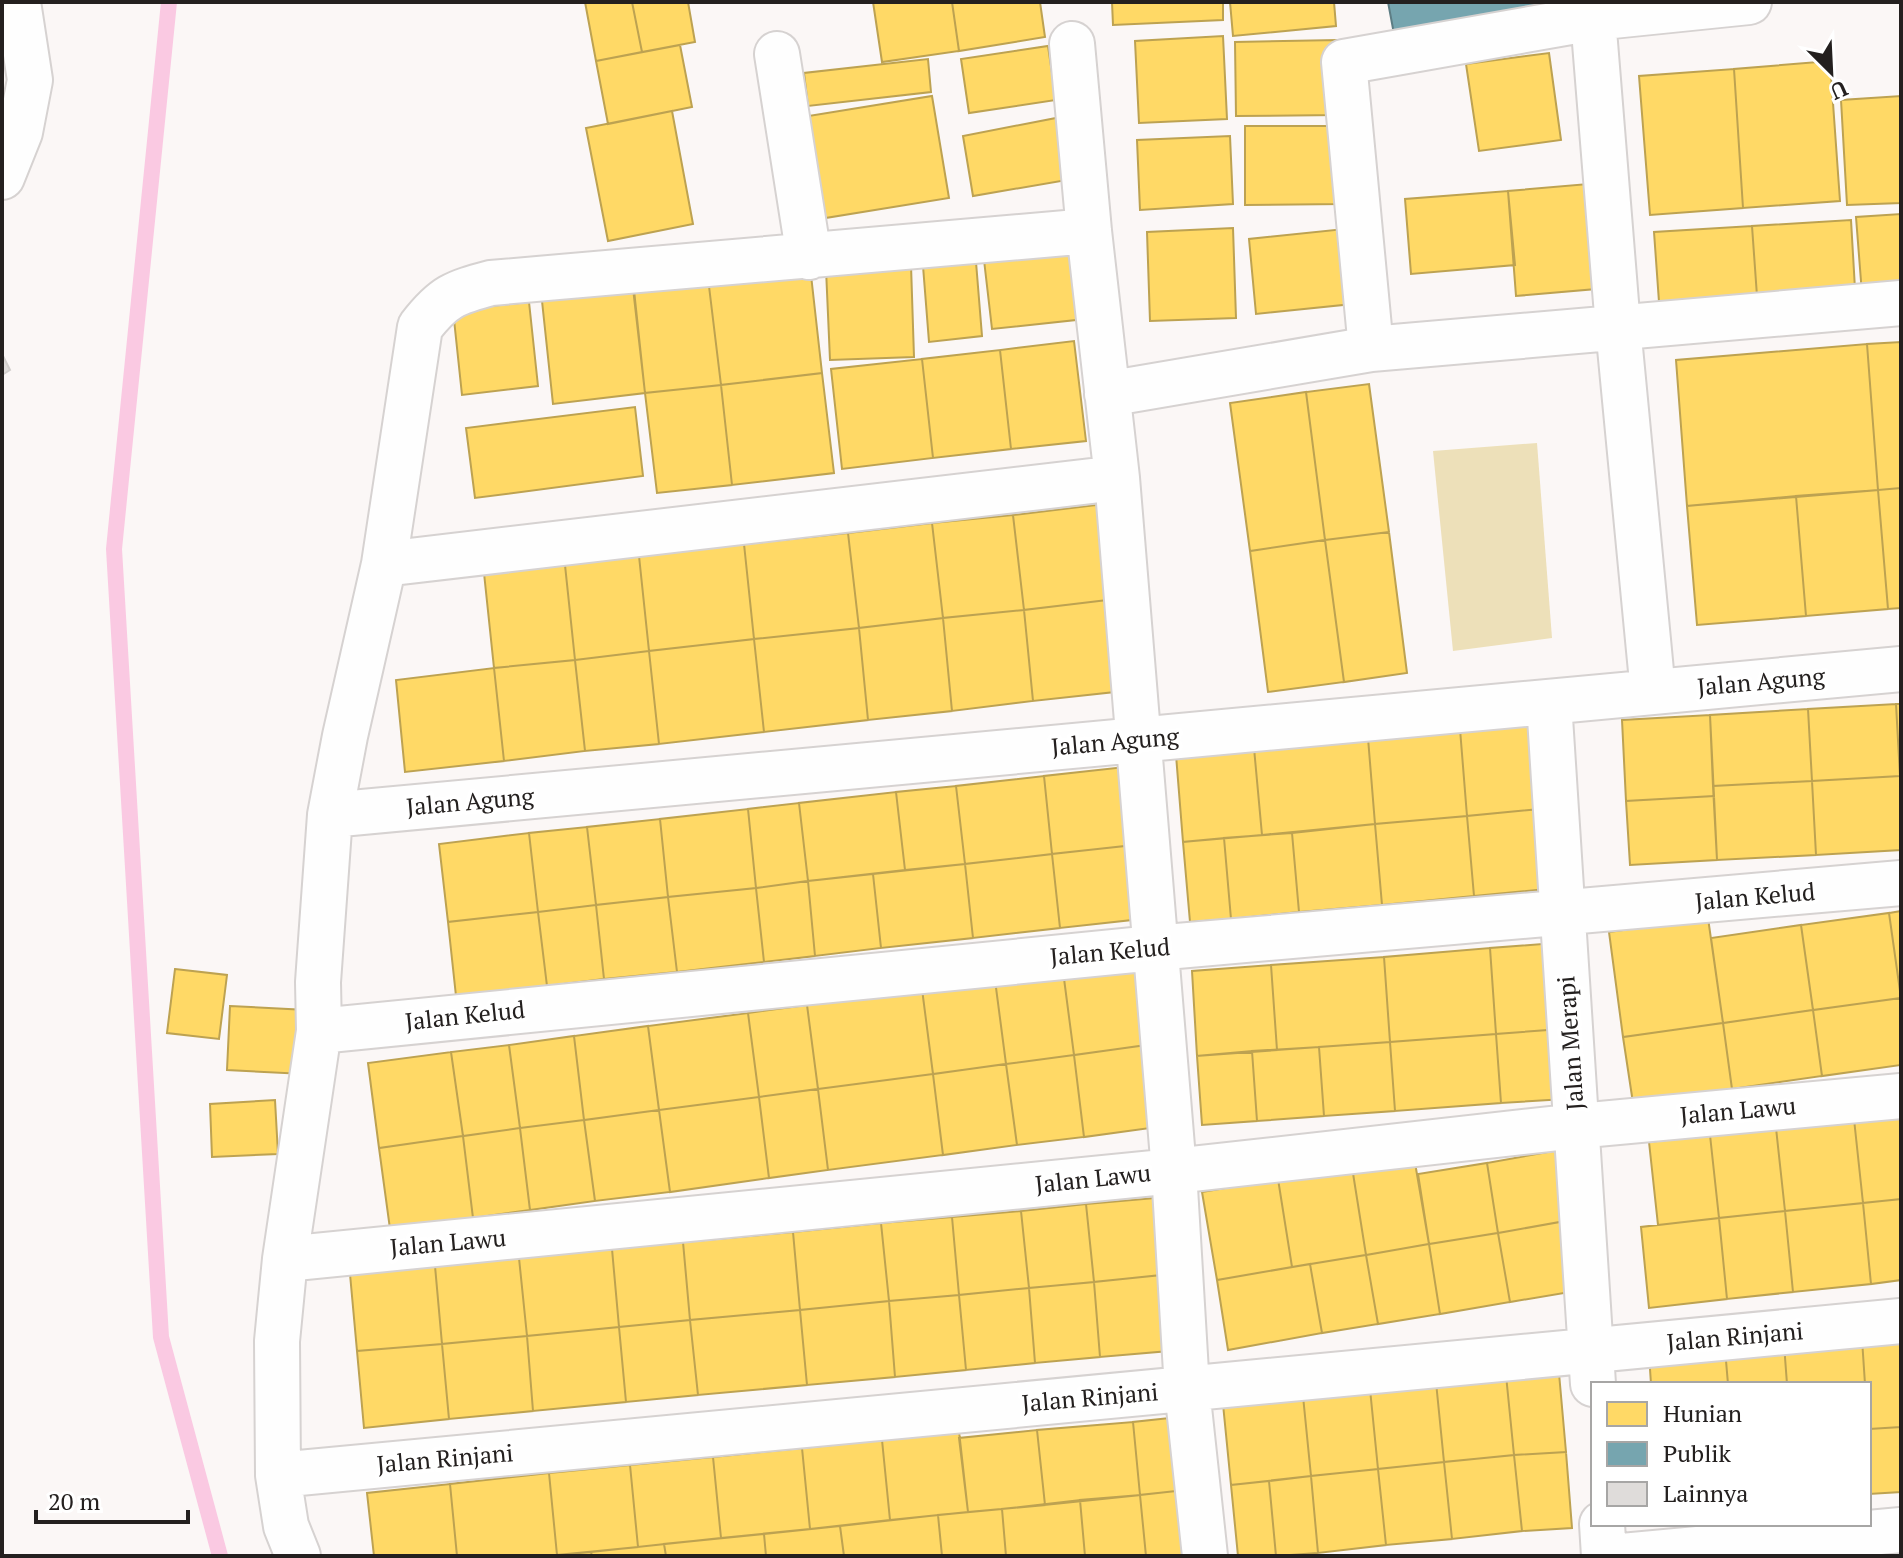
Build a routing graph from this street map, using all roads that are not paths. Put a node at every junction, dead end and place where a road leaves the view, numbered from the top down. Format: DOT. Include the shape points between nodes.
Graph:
graph roads {
  1 [pos="18,2"];
  2 [pos="1749,2"];
  3 [pos="1593,18"];
  4 [pos="1072,44"];
  5 [pos="777,54"];
  6 [pos="2,177"];
  7 [pos="1089,231"];
  8 [pos="809,257"];
  9 [pos="1901,303"];
  10 [pos="1618,327"];
  11 [pos="1371,349"];
  12 [pos="1107,394"];
  13 [pos="1117,478"];
  14 [pos="384,564"];
  15 [pos="1901,669"];
  16 [pos="1653,692"];
  17 [pos="1549,702"];
  18 [pos="1138,740"];
  19 [pos="330,815"];
  20 [pos="1901,883"];
  21 [pos="1562,914"];
  22 [pos="1154,948"];
  23 [pos="319,1031"];
  24 [pos="1901,1096"];
  25 [pos="1577,1126"];
  26 [pos="1174,1171"];
  27 [pos="285,1259"];
  28 [pos="1901,1321"];
  29 [pos="1592,1367"];
  30 [pos="1187,1389"];
  31 [pos="278,1475"];
  32 [pos="1602,1526"];
  33 [pos="1901,1530"];
  34 [pos="298,1556"];
  35 [pos="1205,1556"];
  36 [pos="1604,1556"];
  37 [pos="1622,1556"];
  1 -- 6 [label="street" via="30,80 20,132"];
  2 -- 3 [label="street"];
  3 -- 10 [label="street"];
  3 -- 11 [label="street" via="1344,62"];
  4 -- 7 [label="street"];
  5 -- 8 [label="street"];
  7 -- 8 [label="street"];
  7 -- 12 [label="street"];
  8 -- 14 [label="street" via="530,277 458,292 437,304 420,327"];
  9 -- 10 [label="street"];
  10 -- 11 [label="street"];
  10 -- 16 [label="street"];
  11 -- 12 [label="street"];
  12 -- 13 [label="street"];
  13 -- 14 [label="street"];
  13 -- 18 [label="street"];
  14 -- 19 [label="street"];
  15 -- 16 [label="street, Jalan Agung"];
  16 -- 17 [label="street, Jalan Agung"];
  17 -- 18 [label="street, Jalan Agung"];
  17 -- 21 [label="street, Jalan Merapi"];
  18 -- 19 [label="street, Jalan Agung"];
  18 -- 22 [label="street"];
  19 -- 23 [label="street"];
  20 -- 21 [label="street, Jalan Kelud"];
  21 -- 22 [label="street, Jalan Kelud"];
  21 -- 25 [label="street, Jalan Merapi"];
  22 -- 23 [label="street, Jalan Kelud"];
  22 -- 26 [label="street"];
  23 -- 27 [label="street"];
  24 -- 25 [label="street, Jalan Lawu"];
  25 -- 26 [label="street, Jalan Lawu"];
  25 -- 29 [label="street, Jalan Merapi"];
  26 -- 27 [label="street, Jalan Lawu"];
  26 -- 30 [label="street"];
  27 -- 31 [label="street" via="277,1341"];
  28 -- 29 [label="street, Jalan Rinjani"];
  29 -- 30 [label="street, Jalan Rinjani"];
  30 -- 31 [label="street, Jalan Rinjani"];
  30 -- 35 [label="street"];
  31 -- 34 [label="street" via="286,1526"];
  32 -- 36 [label="street"];
  33 -- 37 [label="street"];
}
